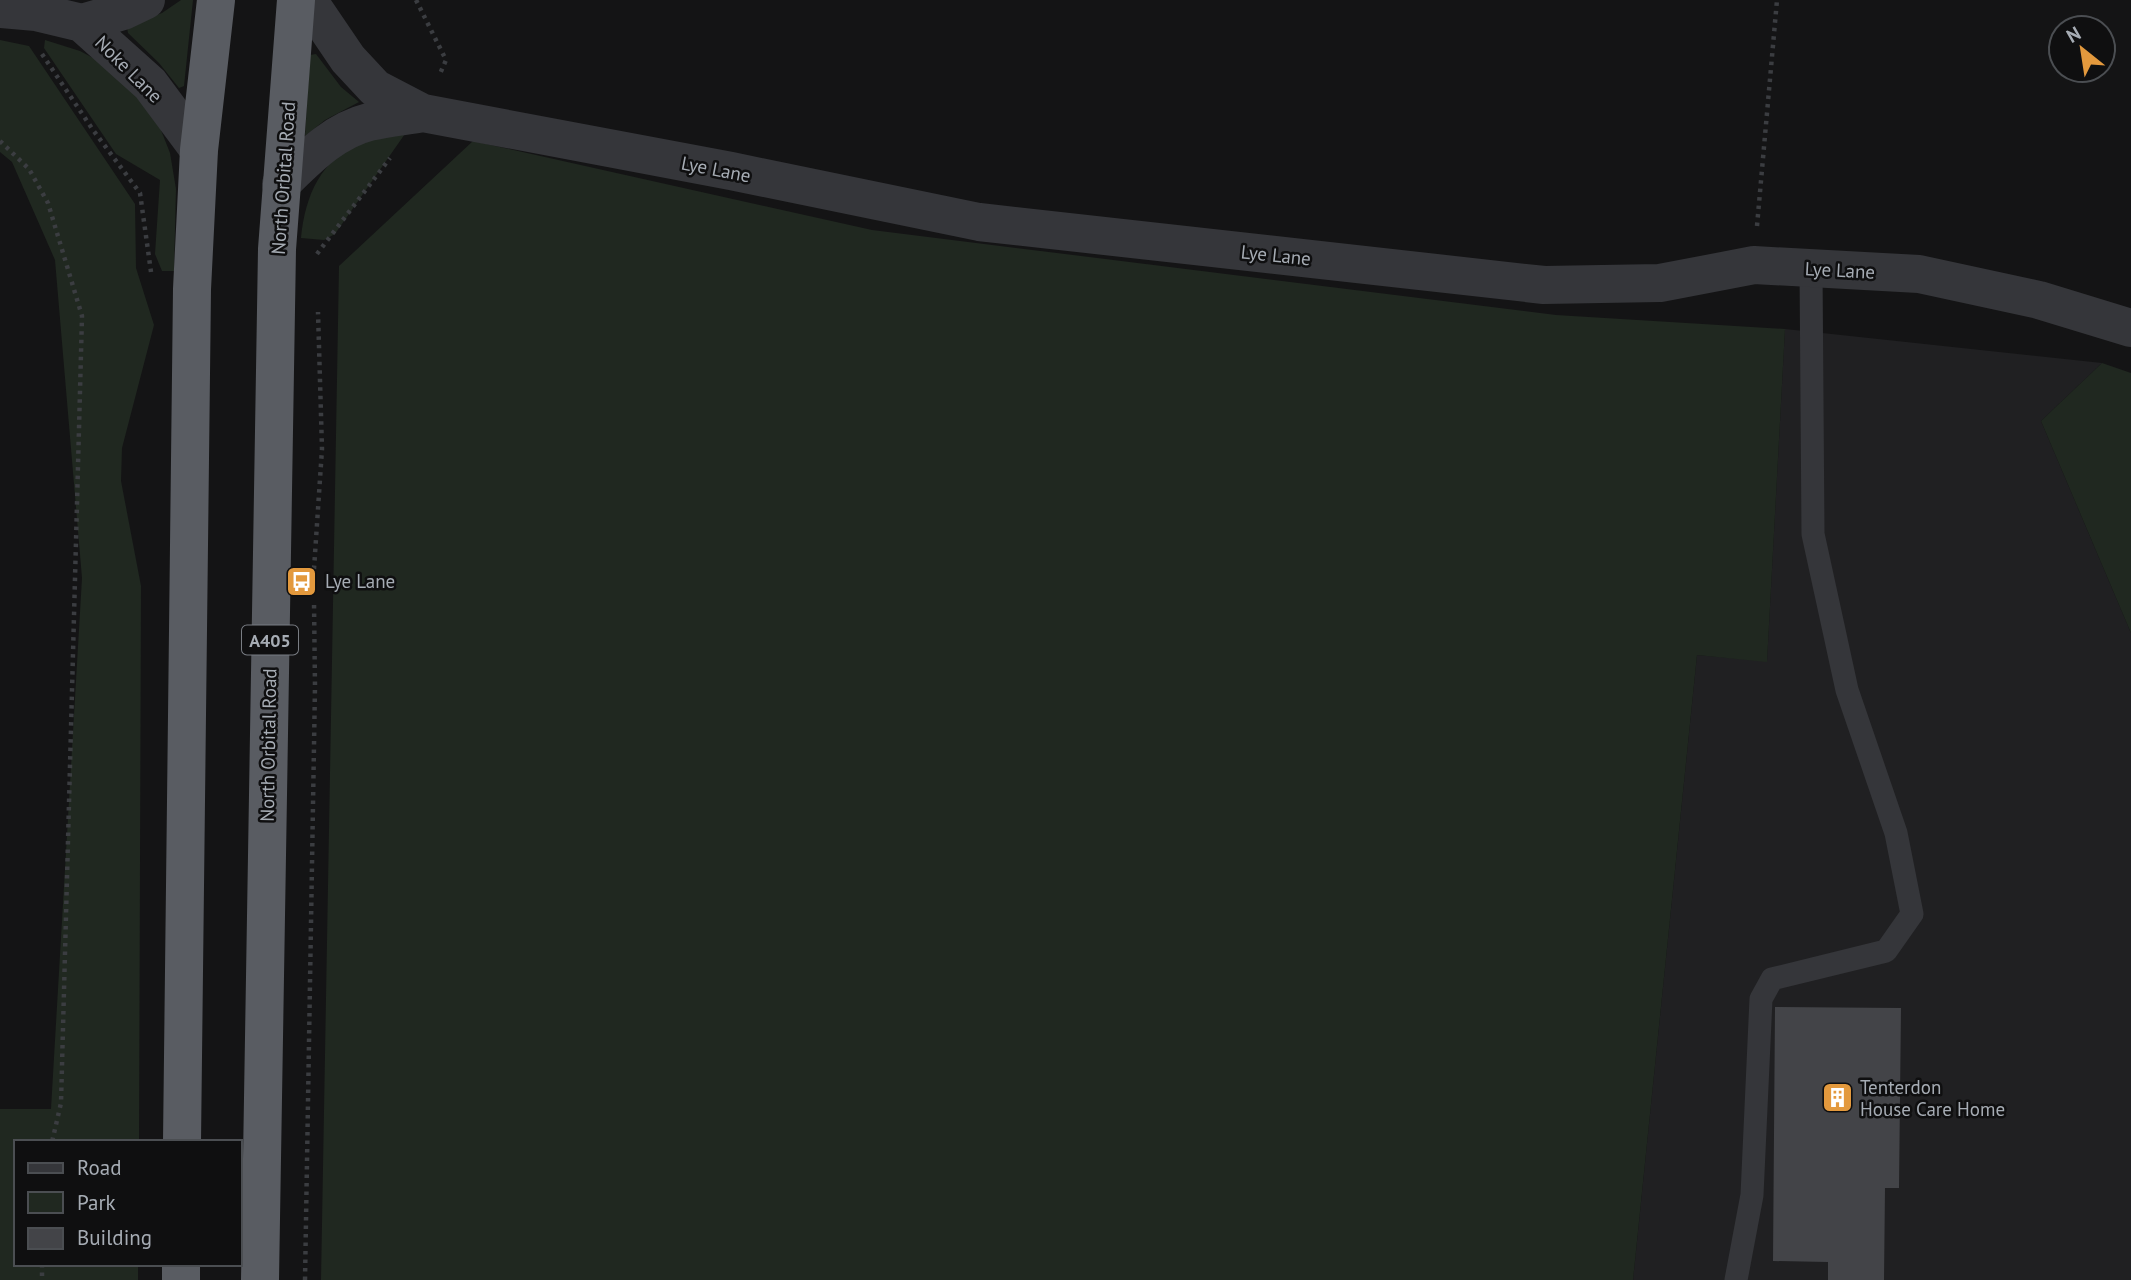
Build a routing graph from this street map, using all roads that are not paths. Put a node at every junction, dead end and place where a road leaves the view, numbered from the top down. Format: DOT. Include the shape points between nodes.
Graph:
graph roads {
  1 [pos="146,0"];
  2 [pos="216,0"];
  3 [pos="296,0"];
  4 [pos="309,0"];
  5 [pos="18,10"];
  6 [pos="82,23"];
  7 [pos="423,113"];
  8 [pos="199,150"];
  9 [pos="281,184"];
  10 [pos="1811,268"];
  11 [pos="2131,328"];
  12 [pos="182,1140"];
  13 [pos="260,1280"];
  14 [pos="1736,1280"];
  1 -- 6 [label="street, Noke Lane"];
  2 -- 8 [label="highway"];
  3 -- 9 [label="highway, North Orbital Road / A405"];
  4 -- 7 [label="street, Lye Lane" via="348,59 375,88"];
  5 -- 6 [label="street, Noke Lane"];
  6 -- 8 [label="street, Noke Lane" via="150,84"];
  7 -- 9 [label="street, Lye Lane" via="353,127 329,140"];
  7 -- 10 [label="street, Lye Lane" via="979,222 1545,285 1660,283 1754,265"];
  8 -- 12 [label="highway" via="192,289"];
  9 -- 13 [label="highway, North Orbital Road / A405"];
  10 -- 11 [label="street, Lye Lane" via="1919,274 2039,300"];
  10 -- 14 [label="lane" via="1813,534 1847,690 1896,833 1912,914 1886,951 1772,979 1761,999 1752,1195"];
}
